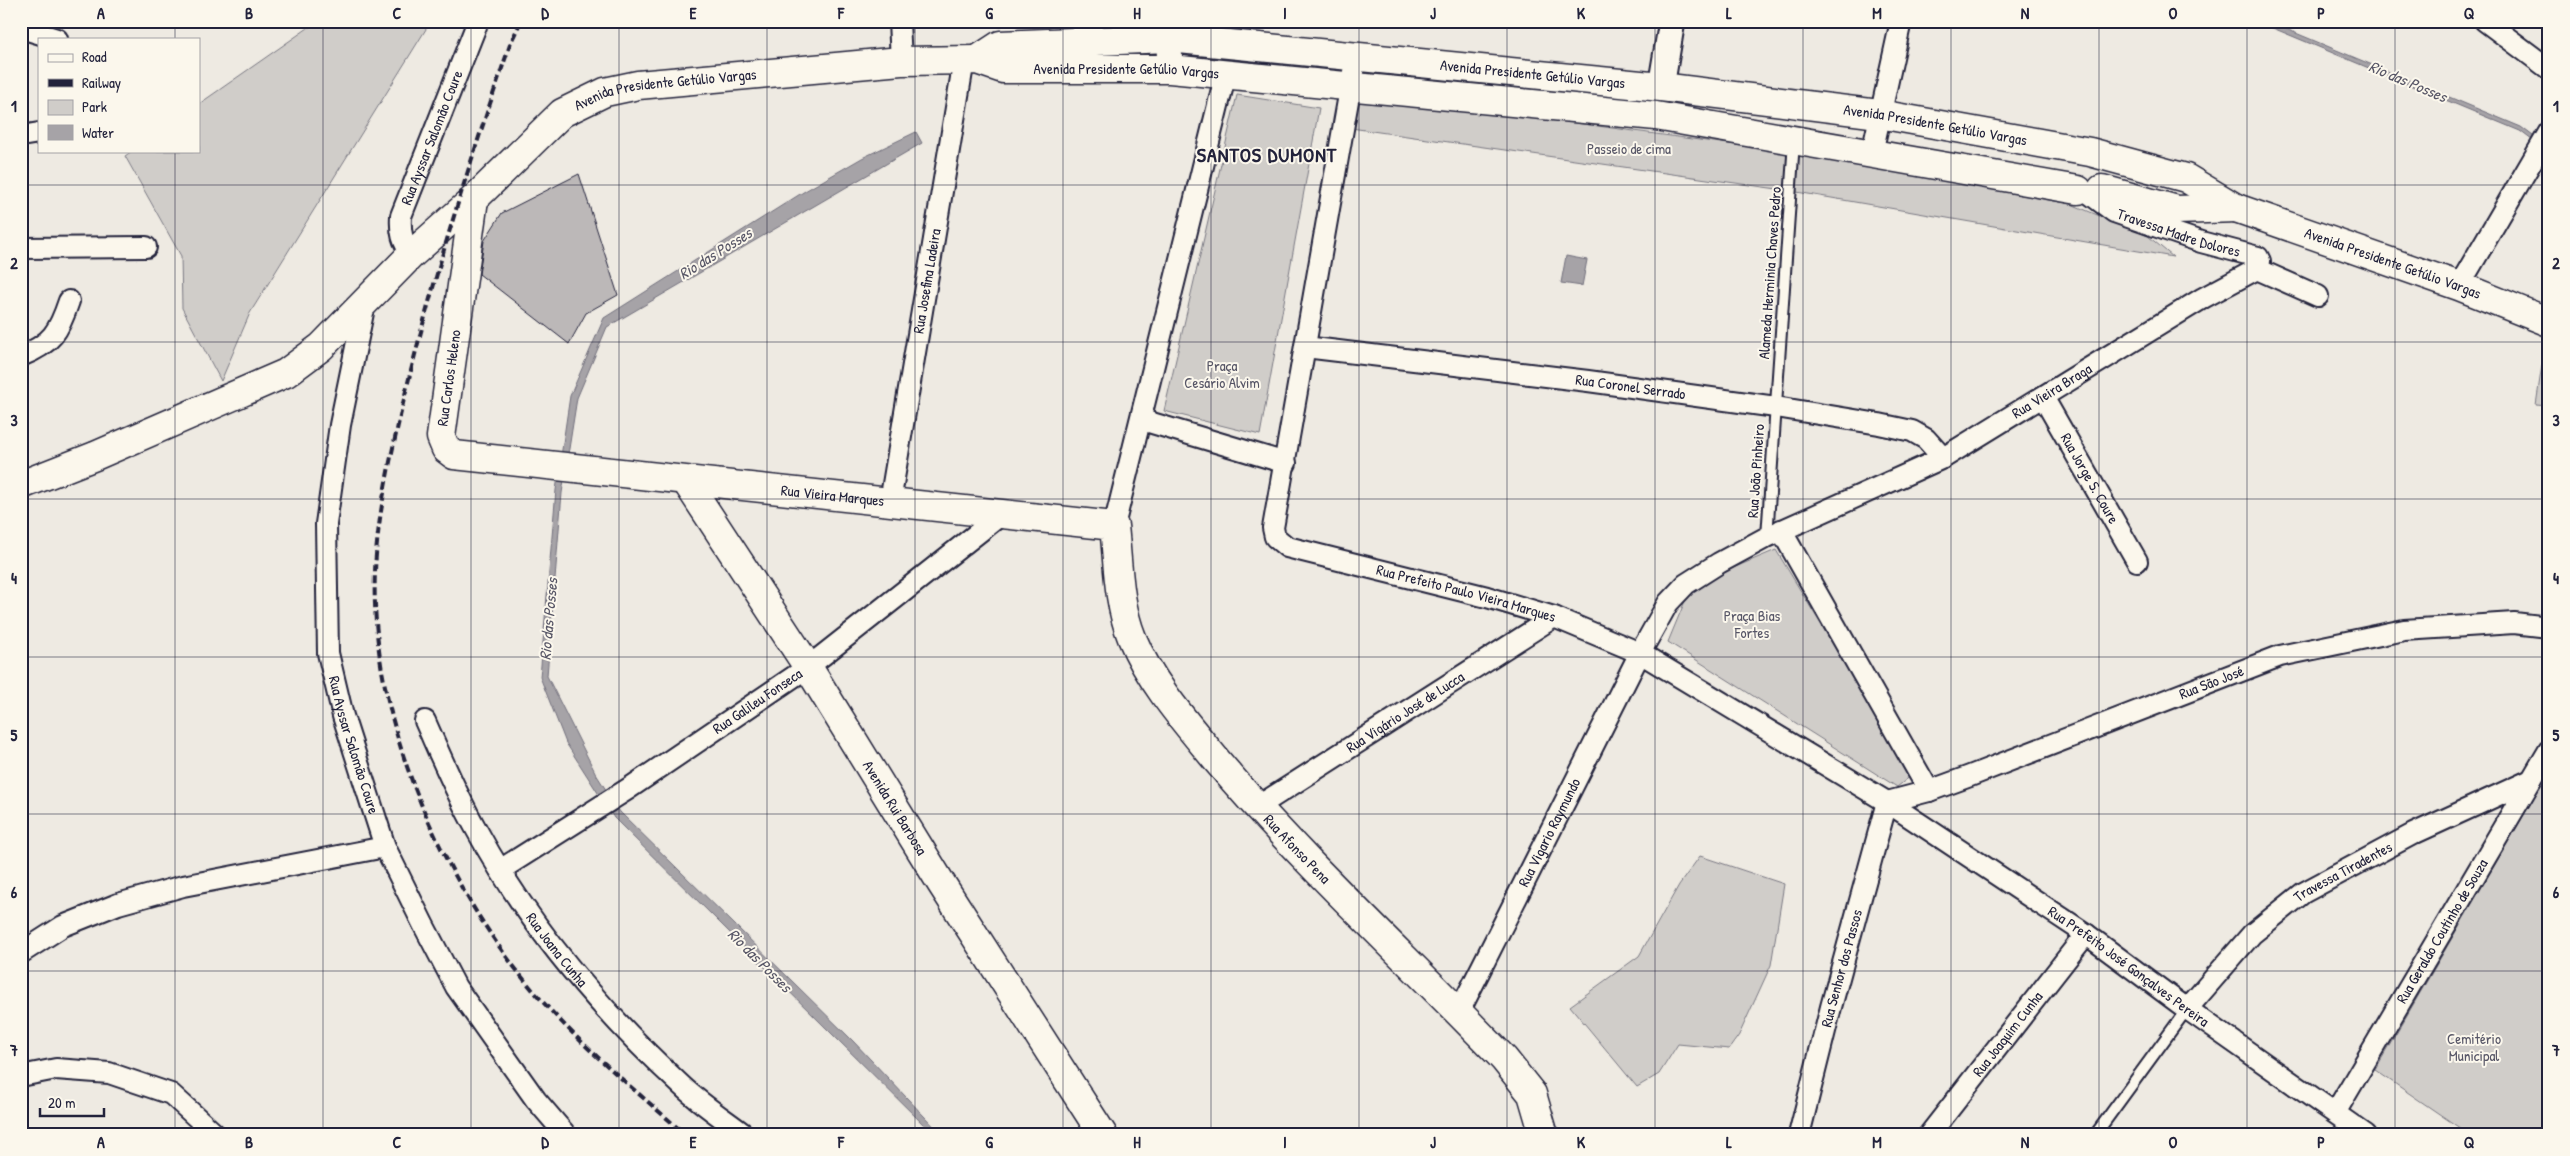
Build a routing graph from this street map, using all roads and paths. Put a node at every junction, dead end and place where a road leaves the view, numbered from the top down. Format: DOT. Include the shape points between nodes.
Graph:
graph roads {
  1 [pos="478,21"];
  2 [pos="899,21"];
  3 [pos="1672,21"];
  4 [pos="1901,21"];
  5 [pos="2486,21"];
  6 [pos="21,28"];
  7 [pos="1168,29"];
  8 [pos="54,38"];
  9 [pos="1356,55"];
  10 [pos="971,60"];
  11 [pos="902,61"];
  12 [pos="1170,69"];
  13 [pos="2549,70"];
  14 [pos="1226,73"];
  15 [pos="1351,86"];
  16 [pos="1661,87"];
  17 [pos="1538,104"];
  18 [pos="1879,114"];
  19 [pos="2549,132"];
  20 [pos="38,133"];
  21 [pos="21,136"];
  22 [pos="1794,140"];
  23 [pos="1872,153"];
  24 [pos="2096,154"];
  25 [pos="2090,191"];
  26 [pos="474,199"];
  27 [pos="2236,208"];
  28 [pos="146,247"];
  29 [pos="21,248"];
  30 [pos="412,254"];
  31 [pos="2256,268"];
  32 [pos="2459,286"];
  33 [pos="2318,296"];
  34 [pos="69,301"];
  35 [pos="364,303"];
  36 [pos="2549,322"];
  37 [pos="1305,347"];
  38 [pos="21,356"];
  39 [pos="2043,397"];
  40 [pos="1776,407"];
  41 [pos="1142,420"];
  42 [pos="1943,458"];
  43 [pos="1286,463"];
  44 [pos="563,468"];
  45 [pos="686,481"];
  46 [pos="21,485"];
  47 [pos="890,502"];
  48 [pos="1002,514"];
  49 [pos="1114,526"];
  50 [pos="1774,534"];
  51 [pos="2137,561"];
  52 [pos="1554,617"];
  53 [pos="2549,627"];
  54 [pos="1640,653"];
  55 [pos="808,667"];
  56 [pos="425,721"];
  57 [pos="2549,750"];
  58 [pos="2530,780"];
  59 [pos="1929,791"];
  60 [pos="1887,802"];
  61 [pos="1256,808"];
  62 [pos="385,847"];
  63 [pos="500,870"];
  64 [pos="2086,934"];
  65 [pos="21,953"];
  66 [pos="2186,1008"];
  67 [pos="1459,1012"];
  68 [pos="21,1076"];
  69 [pos="2335,1113"];
  70 [pos="216,1135"];
  71 [pos="566,1135"];
  72 [pos="745,1135"];
  73 [pos="1103,1135"];
  74 [pos="1544,1135"];
  75 [pos="1799,1135"];
  76 [pos="1930,1135"];
  77 [pos="2095,1135"];
  78 [pos="2366,1135"];
  1 -- 30 [label="street, Rua Ayssar Salomão Coure" via="401,216 400,232"];
  2 -- 11 [label="street"];
  3 -- 16 [label="street"];
  4 -- 18 [label="street"];
  5 -- 13 [label="street"];
  6 -- 8 [label="street"];
  7 -- 9 [label="main road, Avenida Presidente Getúlio Vargas"];
  7 -- 10 [label="main road, Avenida Presidente Getúlio Vargas" via="1000,45"];
  7 -- 12 [label="street"];
  9 -- 14 [label="main road" via="1240,60"];
  9 -- 15 [label="street"];
  9 -- 16 [label="main road, Avenida Presidente Getúlio Vargas"];
  10 -- 11 [label="main road, Avenida Presidente Getúlio Vargas"];
  10 -- 12 [label="main road, Avenida Presidente Getúlio Vargas" via="1003,69"];
  10 -- 47 [label="street, Rua Josefina Ladeira"];
  11 -- 26 [label="main road, Avenida Presidente Getúlio Vargas" via="638,85 605,92 562,113"];
  12 -- 14 [label="main road, Avenida Presidente Getúlio Vargas"];
  14 -- 15 [label="main road, Avenida Presidente Getúlio Vargas"];
  14 -- 41 [label="street"];
  15 -- 17 [label="main road, Avenida Presidente Getúlio Vargas"];
  15 -- 37 [label="street"];
  16 -- 17 [label="main road" via="1650,96 1632,101 1597,105"];
  16 -- 18 [label="main road, Avenida Presidente Getúlio Vargas"];
  17 -- 22 [label="main road, Avenida Presidente Getúlio Vargas" via="1656,116"];
  18 -- 23 [label="street"];
  18 -- 24 [label="main road, Avenida Presidente Getúlio Vargas"];
  19 -- 32 [label="street"];
  20 -- 21 [label="street"];
  22 -- 23 [label="main road, Avenida Presidente Getúlio Vargas"];
  22 -- 40 [label="lane, Alameda Herminia Chaves Pedro"];
  23 -- 25 [label="main road, Avenida Presidente Getúlio Vargas"];
  24 -- 25 [label="main road" via="2110,166 2110,179"];
  24 -- 25 [label="main road" via="2078,156 2070,166 2070,179"];
  24 -- 27 [label="main road, Avenida Presidente Getúlio Vargas" via="2186,178"];
  25 -- 27 [label="main road, Avenida Presidente Getúlio Vargas" via="2178,210"];
  25 -- 31 [label="street, Travessa Madre Dolores" via="2114,212 2201,242 2258,257 2260,261"];
  26 -- 30 [label="main road, Avenida Presidente Getúlio Vargas"];
  26 -- 44 [label="main road, Rua Carlos Heleno" via="441,437 446,449 454,455"];
  27 -- 32 [label="main road, Avenida Presidente Getúlio Vargas"];
  28 -- 29 [label="street"];
  30 -- 35 [label="main road, Avenida Presidente Getúlio Vargas"];
  31 -- 33 [label="street"];
  31 -- 39 [label="street, Rua Vieira Braga"];
  32 -- 36 [label="main road, Avenida Presidente Getúlio Vargas"];
  34 -- 38 [label="street" via="61,326 49,342"];
  35 -- 46 [label="main road, Avenida Presidente Getúlio Vargas" via="321,347 286,373"];
  35 -- 62 [label="street, Rua Ayssar Salomão Coure" via="340,425 326,524 328,652 362,781"];
  37 -- 40 [label="street, Rua Coronel Serrado"];
  37 -- 43 [label="street"];
  39 -- 42 [label="street, Rua Vieira Braga"];
  39 -- 51 [label="street, Rua Jorge S. Coure"];
  40 -- 42 [label="street, Rua Coronel Serrado" via="1912,431 1926,439"];
  40 -- 50 [label="lane, Rua João Pinheiro"];
  41 -- 43 [label="street"];
  41 -- 49 [label="street"];
  42 -- 50 [label="street, Rua Vieira Braga"];
  43 -- 52 [label="street, Rua Prefeito Paulo Vieira Marques" via="1274,528 1276,537 1287,547"];
  44 -- 45 [label="main road, Rua Vieira Marques"];
  45 -- 47 [label="main road, Rua Vieira Marques"];
  45 -- 55 [label="main road, Avenida Rui Barbosa"];
  47 -- 48 [label="main road, Rua Vieira Marques"];
  48 -- 49 [label="main road, Rua Vieira Marques"];
  48 -- 55 [label="street, Rua Galileu Fonseca"];
  49 -- 61 [label="main road, Rua Afonso Pena" via="1120,585 1132,637 1154,678 1189,727"];
  50 -- 54 [label="street" via="1686,584 1668,603"];
  50 -- 59 [label="street"];
  52 -- 54 [label="street, Rua Prefeito Paulo Vieira Marques"];
  52 -- 61 [label="street, Rua Vigário José de Lucca"];
  53 -- 59 [label="street, Rua São José" via="2514,624 2404,630 2280,656"];
  54 -- 60 [label="street"];
  54 -- 67 [label="street, Rua Vigario Raymundo"];
  55 -- 63 [label="street, Rua Galileu Fonseca" via="628,789"];
  55 -- 73 [label="main road, Avenida Rui Barbosa" via="941,883"];
  56 -- 63 [label="street, Rua Joana Cunha" via="455,788"];
  57 -- 58 [label="street, Rua Geraldo Coutinho de Souza"];
  58 -- 66 [label="street, Travessa Tiradentes" via="2412,834 2303,892 2252,934"];
  58 -- 69 [label="street, Rua Geraldo Coutinho de Souza"];
  59 -- 60 [label="street, Rua São José"];
  60 -- 64 [label="street, Rua Prefeito José Gonçalves Pereira"];
  60 -- 75 [label="street, Rua Senhor dos Passos"];
  61 -- 67 [label="main road, Rua Afonso Pena"];
  62 -- 65 [label="street" via="183,886 118,904 63,926"];
  62 -- 71 [label="street, Rua Ayssar Salomão Coure" via="456,987 536,1100"];
  63 -- 72 [label="street, Rua Joana Cunha" via="550,943 617,1022 683,1087"];
  64 -- 66 [label="street, Rua Prefeito José Gonçalves Pereira"];
  64 -- 76 [label="street, Rua Joaquim Cunha"];
  66 -- 69 [label="street, Rua Prefeito José Gonçalves Pereira"];
  66 -- 77 [label="lane"];
  67 -- 74 [label="main road, Rua Afonso Pena" via="1532,1094"];
  68 -- 70 [label="street" via="56,1069 109,1073 171,1094"];
  69 -- 78 [label="street, Rua Prefeito José Gonçalves Pereira"];
}
